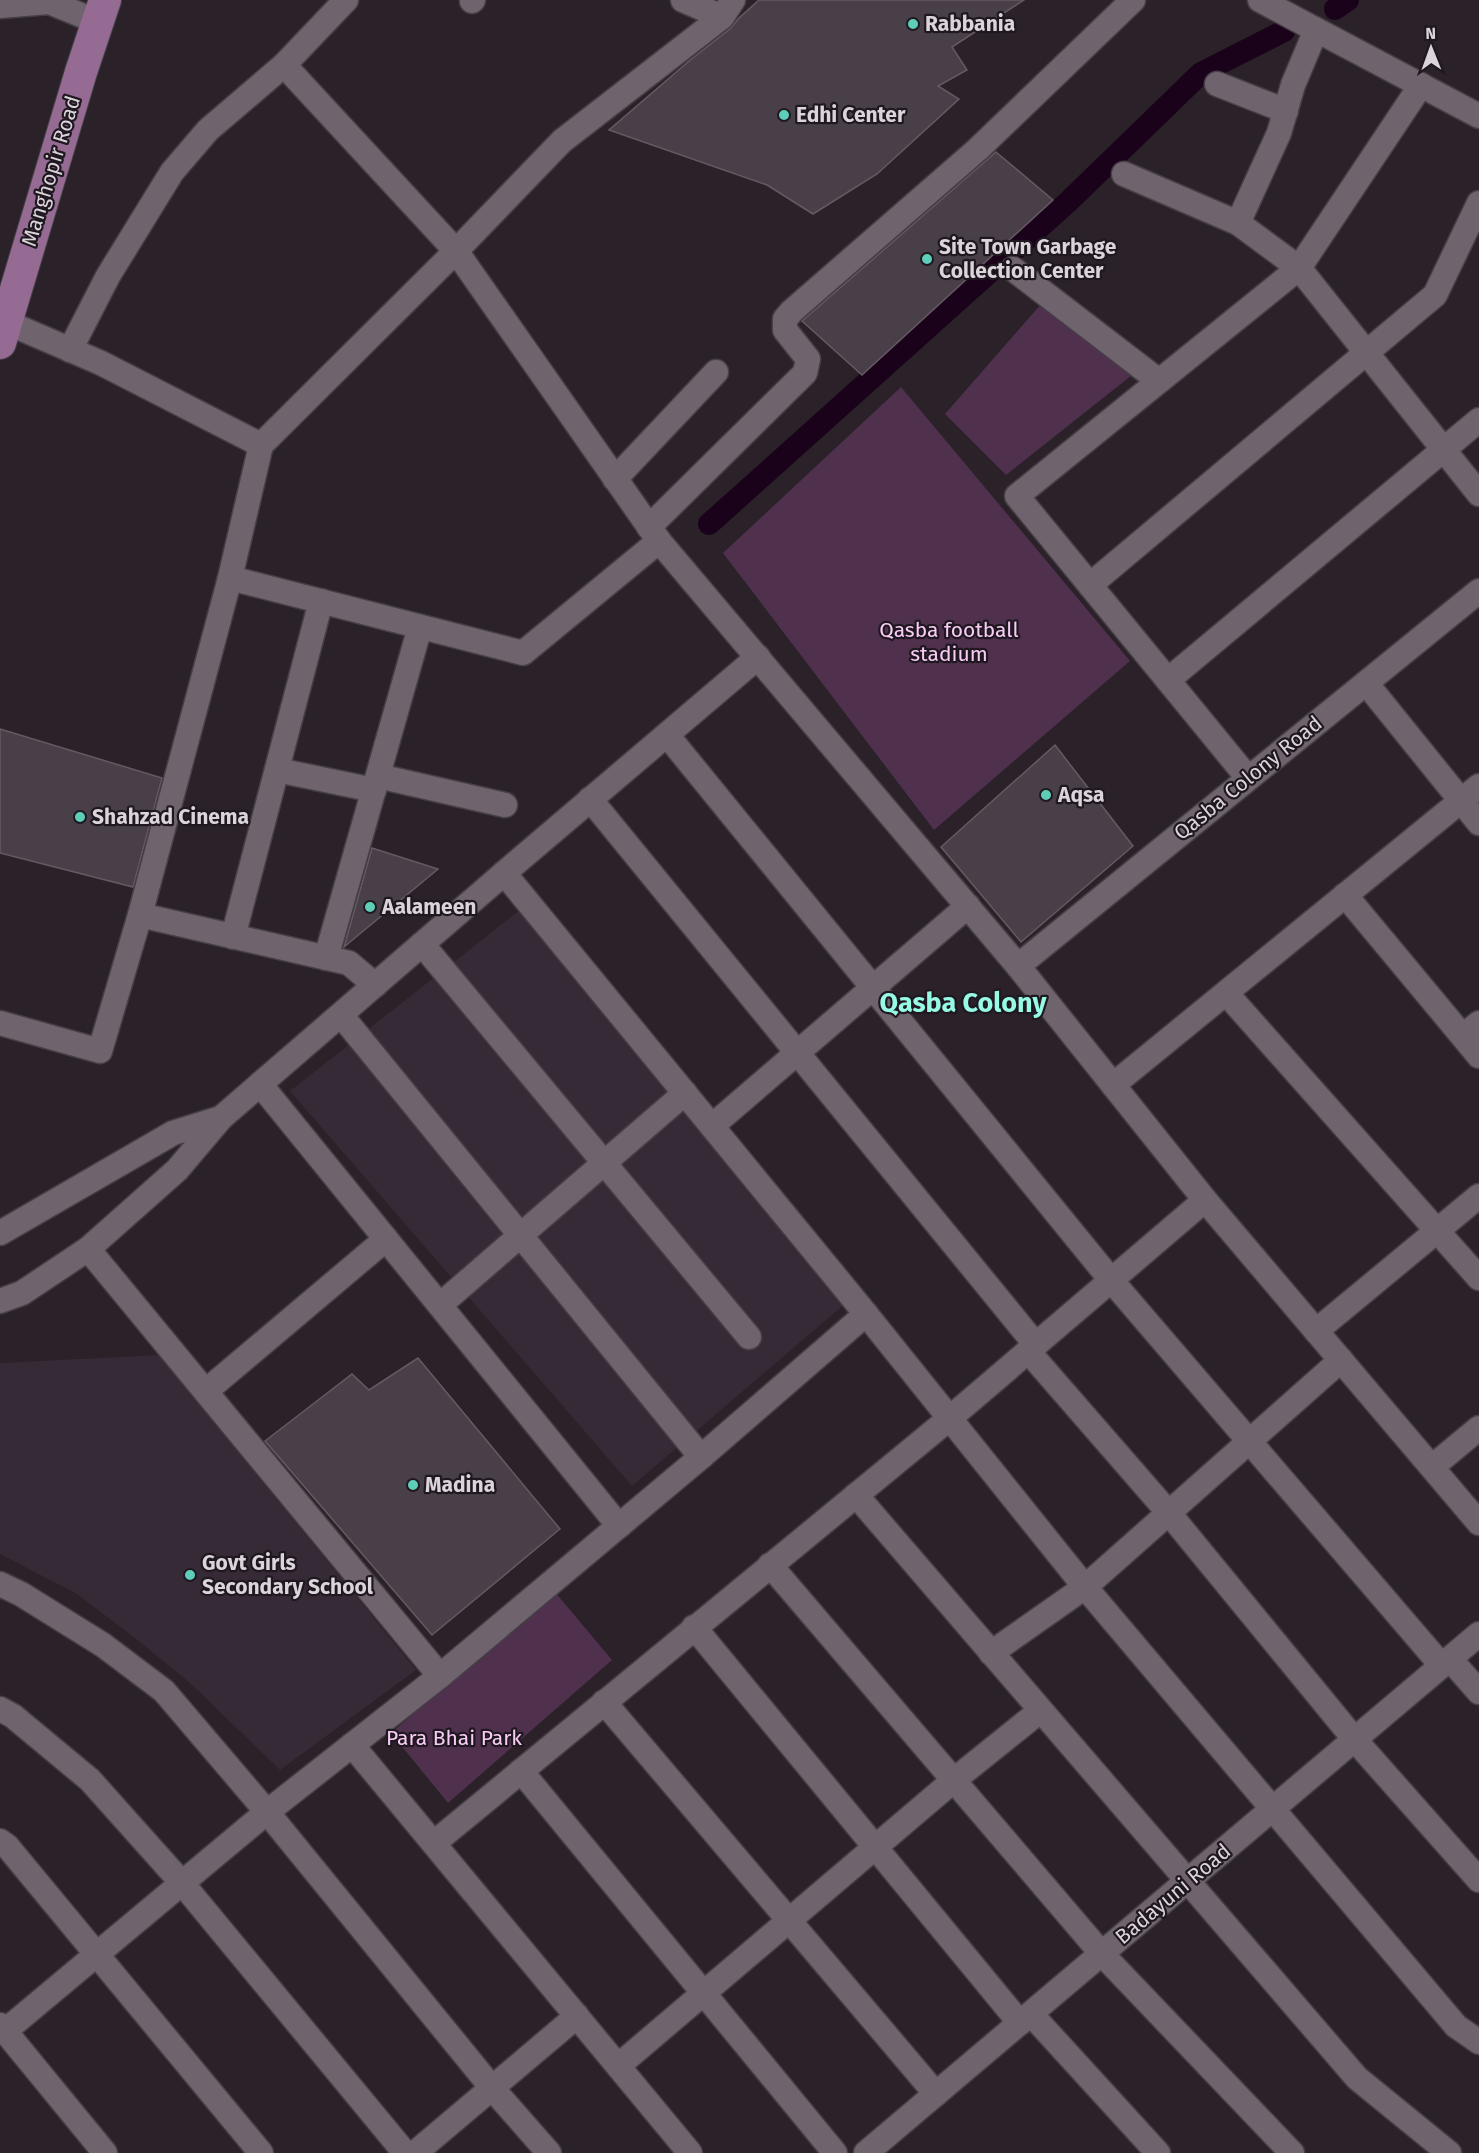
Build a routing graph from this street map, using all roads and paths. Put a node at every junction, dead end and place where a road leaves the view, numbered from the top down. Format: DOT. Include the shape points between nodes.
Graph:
graph roads {
  1 [pos="346,0"];
  2 [pos="683,0"];
  3 [pos="1133,0"];
  4 [pos="1260,0"];
  5 [pos="0,6"];
  6 [pos="728,9"];
  7 [pos="102,11"];
  8 [pos="1317,30"];
  9 [pos="284,65"];
  10 [pos="1217,84"];
  11 [pos="1421,85"];
  12 [pos="1286,111"];
  13 [pos="1479,116"];
  14 [pos="1124,174"];
  15 [pos="1479,203"];
  16 [pos="1238,223"];
  17 [pos="456,251"];
  18 [pos="1299,268"];
  19 [pos="1013,269"];
  20 [pos="3,332"];
  21 [pos="70,350"];
  22 [pos="1367,352"];
  23 [pos="716,372"];
  24 [pos="1159,381"];
  25 [pos="1479,420"];
  26 [pos="261,445"];
  27 [pos="1443,450"];
  28 [pos="615,479"];
  29 [pos="1479,494"];
  30 [pos="654,534"];
  31 [pos="230,578"];
  32 [pos="1090,585"];
  33 [pos="1479,591"];
  34 [pos="321,601"];
  35 [pos="420,627"];
  36 [pos="758,657"];
  37 [pos="1168,680"];
  38 [pos="1366,683"];
  39 [pos="667,735"];
  40 [pos="277,770"];
  41 [pos="1248,778"];
  42 [pos="376,783"];
  43 [pos="1470,794"];
  44 [pos="590,800"];
  45 [pos="505,805"];
  46 [pos="1479,823"];
  47 [pos="504,873"];
  48 [pos="1345,895"];
  49 [pos="968,906"];
  50 [pos="140,915"];
  51 [pos="233,936"];
  52 [pos="422,944"];
  53 [pos="326,958"];
  54 [pos="1018,966"];
  55 [pos="375,985"];
  56 [pos="873,988"];
  57 [pos="1226,993"];
  58 [pos="341,1015"];
  59 [pos="0,1023"];
  60 [pos="1471,1029"];
  61 [pos="798,1053"];
  62 [pos="1479,1056"];
  63 [pos="260,1084"];
  64 [pos="1113,1085"];
  65 [pos="685,1093"];
  66 [pos="222,1118"];
  67 [pos="712,1126"];
  68 [pos="604,1163"];
  69 [pos="1479,1196"];
  70 [pos="1205,1200"];
  71 [pos="1437,1230"];
  72 [pos="0,1233"];
  73 [pos="520,1235"];
  74 [pos="386,1239"];
  75 [pos="88,1249"];
  76 [pos="1479,1278"];
  77 [pos="1111,1280"];
  78 [pos="0,1301"];
  79 [pos="440,1305"];
  80 [pos="867,1314"];
  81 [pos="1316,1331"];
  82 [pos="748,1337"];
  83 [pos="1032,1348"];
  84 [pos="1341,1359"];
  85 [pos="206,1391"];
  86 [pos="950,1418"];
  87 [pos="1479,1428"];
  88 [pos="1250,1440"];
  89 [pos="701,1456"];
  90 [pos="1432,1467"];
  91 [pos="856,1495"];
  92 [pos="1168,1512"];
  93 [pos="1479,1523"];
  94 [pos="619,1526"];
  95 [pos="770,1565"];
  96 [pos="0,1584"];
  97 [pos="1084,1587"];
  98 [pos="694,1627"];
  99 [pos="1479,1634"];
  100 [pos="991,1653"];
  101 [pos="1446,1663"];
  102 [pos="440,1676"];
  103 [pos="1479,1692"];
  104 [pos="604,1701"];
  105 [pos="0,1709"];
  106 [pos="1040,1710"];
  107 [pos="1355,1740"];
  108 [pos="352,1745"];
  109 [pos="521,1771"];
  110 [pos="954,1780"];
  111 [pos="1273,1810"];
  112 [pos="267,1812"];
  113 [pos="0,1841"];
  114 [pos="434,1843"];
  115 [pos="876,1848"];
  116 [pos="1479,1880"];
  117 [pos="1187,1882"];
  118 [pos="182,1883"];
  119 [pos="790,1920"];
  120 [pos="1102,1954"];
  121 [pos="96,1955"];
  122 [pos="704,1994"];
  123 [pos="577,2016"];
  124 [pos="1025,2018"];
  125 [pos="3,2028"];
  126 [pos="1479,2042"];
  127 [pos="618,2066"];
  128 [pos="492,2088"];
  129 [pos="936,2094"];
  130 [pos="105,2153"];
  131 [pos="261,2153"];
  132 [pos="405,2153"];
  133 [pos="415,2153"];
  134 [pos="549,2153"];
  135 [pos="690,2153"];
  136 [pos="835,2153"];
  137 [pos="866,2153"];
  138 [pos="1158,2153"];
  139 [pos="1292,2153"];
  140 [pos="1449,2153"];
  1 -- 9 [label="street"];
  2 -- 6 [label="street"];
  3 -- 30 [label="street" via="977,150 792,311 785,319 785,330 808,358 805,373"];
  4 -- 8 [label="street"];
  5 -- 7 [label="street" via="49,2"];
  6 -- 17 [label="street" via="562,141"];
  7 -- 20 [label="main road, Manghopir Road"];
  8 -- 11 [label="street"];
  8 -- 12 [label="street"];
  9 -- 17 [label="street"];
  9 -- 21 [label="street" via="208,130 172,172 108,276"];
  10 -- 12 [label="street"];
  11 -- 13 [label="street"];
  11 -- 18 [label="street"];
  12 -- 16 [label="street" via="1280,133"];
  14 -- 16 [label="street"];
  15 -- 22 [label="street" via="1435,295"];
  16 -- 18 [label="street"];
  17 -- 26 [label="street"];
  17 -- 28 [label="street"];
  18 -- 22 [label="street"];
  18 -- 24 [label="street"];
  19 -- 24 [label="street"];
  20 -- 21 [label="street"];
  21 -- 26 [label="street"];
  22 -- 27 [label="street"];
  22 -- 32 [label="street"];
  23 -- 28 [label="street"];
  24 -- 32 [label="street" via="1017,496"];
  25 -- 27 [label="street"];
  26 -- 31 [label="street"];
  27 -- 29 [label="street"];
  27 -- 37 [label="street"];
  28 -- 30 [label="street"];
  30 -- 35 [label="street" via="523,653"];
  30 -- 36 [label="street"];
  31 -- 34 [label="street"];
  31 -- 50 [label="street"];
  32 -- 37 [label="street"];
  33 -- 38 [label="street, Qasba Colony Road"];
  34 -- 35 [label="street"];
  34 -- 40 [label="street"];
  35 -- 42 [label="street"];
  36 -- 39 [label="street"];
  36 -- 49 [label="street"];
  37 -- 41 [label="street"];
  38 -- 41 [label="street, Qasba Colony Road"];
  38 -- 43 [label="street"];
  39 -- 44 [label="street"];
  39 -- 56 [label="street"];
  40 -- 42 [label="street"];
  40 -- 51 [label="street"];
  41 -- 54 [label="street, Qasba Colony Road"];
  42 -- 45 [label="street"];
  42 -- 53 [label="street"];
  43 -- 46 [label="street"];
  43 -- 48 [label="street"];
  44 -- 47 [label="street"];
  44 -- 61 [label="street"];
  47 -- 52 [label="street"];
  47 -- 65 [label="street"];
  48 -- 57 [label="street"];
  48 -- 60 [label="street"];
  49 -- 54 [label="street"];
  49 -- 56 [label="street"];
  50 -- 51 [label="street"];
  50 -- 59 [label="street" via="100,1051"];
  51 -- 53 [label="street"];
  52 -- 55 [label="street"];
  52 -- 68 [label="street"];
  53 -- 55 [label="street" via="350,963"];
  54 -- 64 [label="street"];
  55 -- 58 [label="street"];
  56 -- 61 [label="street"];
  56 -- 77 [label="street"];
  57 -- 64 [label="street"];
  57 -- 71 [label="street"];
  58 -- 63 [label="street"];
  58 -- 73 [label="street"];
  60 -- 62 [label="street"];
  61 -- 67 [label="street"];
  61 -- 83 [label="street"];
  63 -- 66 [label="street"];
  63 -- 74 [label="street"];
  64 -- 70 [label="street"];
  65 -- 67 [label="street"];
  65 -- 68 [label="street"];
  66 -- 72 [label="street" via="173,1133"];
  66 -- 75 [label="street" via="177,1170"];
  67 -- 80 [label="street"];
  68 -- 73 [label="street"];
  68 -- 82 [label="street"];
  69 -- 71 [label="street"];
  70 -- 77 [label="street"];
  70 -- 81 [label="street"];
  71 -- 76 [label="street"];
  71 -- 81 [label="street"];
  73 -- 79 [label="street"];
  73 -- 89 [label="street"];
  74 -- 79 [label="street"];
  74 -- 85 [label="street"];
  75 -- 78 [label="street" via="22,1293"];
  75 -- 85 [label="street"];
  77 -- 83 [label="street"];
  77 -- 88 [label="street"];
  79 -- 94 [label="street"];
  80 -- 86 [label="street"];
  80 -- 89 [label="street"];
  81 -- 84 [label="street"];
  83 -- 86 [label="street"];
  83 -- 92 [label="street"];
  84 -- 88 [label="street"];
  84 -- 90 [label="street"];
  85 -- 102 [label="street"];
  86 -- 91 [label="street"];
  86 -- 97 [label="street"];
  87 -- 90 [label="street"];
  88 -- 92 [label="street"];
  88 -- 101 [label="street"];
  89 -- 94 [label="street"];
  90 -- 93 [label="street"];
  91 -- 95 [label="street"];
  91 -- 100 [label="street"];
  92 -- 97 [label="street"];
  92 -- 107 [label="street"];
  94 -- 102 [label="street"];
  95 -- 98 [label="street"];
  95 -- 110 [label="street"];
  96 -- 112 [label="street" via="103,1645 164,1690"];
  97 -- 100 [label="street"];
  97 -- 111 [label="street"];
  98 -- 104 [label="street"];
  98 -- 115 [label="street"];
  99 -- 101 [label="street, Badayuni Road"];
  100 -- 106 [label="street"];
  101 -- 103 [label="street"];
  101 -- 107 [label="street, Badayuni Road"];
  102 -- 108 [label="street"];
  104 -- 109 [label="street"];
  104 -- 119 [label="street"];
  105 -- 118 [label="street" via="90,1780"];
  106 -- 110 [label="street"];
  106 -- 117 [label="street"];
  107 -- 111 [label="street, Badayuni Road"];
  107 -- 116 [label="street"];
  108 -- 112 [label="street"];
  108 -- 114 [label="street"];
  109 -- 114 [label="street"];
  109 -- 122 [label="street"];
  110 -- 115 [label="street"];
  110 -- 120 [label="street"];
  111 -- 117 [label="street, Badayuni Road"];
  111 -- 126 [label="street" via="1456,2025"];
  112 -- 118 [label="street"];
  112 -- 128 [label="street"];
  113 -- 121 [label="street"];
  114 -- 123 [label="street"];
  115 -- 119 [label="street"];
  115 -- 124 [label="street"];
  117 -- 120 [label="street, Badayuni Road"];
  117 -- 140 [label="street" via="1357,2078"];
  118 -- 121 [label="street"];
  118 -- 132 [label="street"];
  119 -- 122 [label="street"];
  119 -- 129 [label="street"];
  120 -- 124 [label="street, Badayuni Road"];
  120 -- 139 [label="street"];
  121 -- 125 [label="street"];
  121 -- 131 [label="street"];
  122 -- 127 [label="street"];
  122 -- 136 [label="street"];
  123 -- 127 [label="street"];
  123 -- 128 [label="street"];
  124 -- 129 [label="street, Badayuni Road"];
  124 -- 138 [label="street"];
  125 -- 130 [label="street"];
  127 -- 135 [label="street"];
  128 -- 133 [label="street"];
  128 -- 134 [label="street"];
  129 -- 137 [label="street, Badayuni Road"];
}
